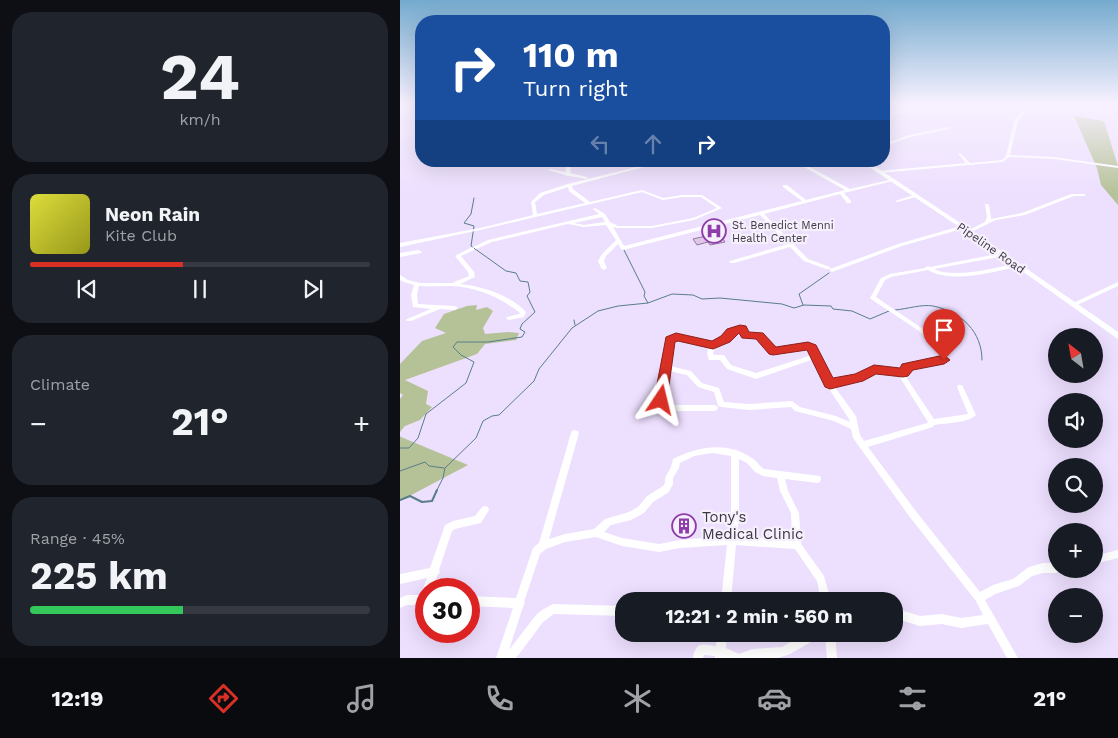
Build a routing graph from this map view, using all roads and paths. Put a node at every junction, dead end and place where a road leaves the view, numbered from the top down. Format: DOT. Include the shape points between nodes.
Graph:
graph roads {
  1 [pos="921,134"];
  2 [pos="1013,134"];
  3 [pos="890,143"];
  4 [pos="960,154"];
  5 [pos="1008,156"];
  6 [pos="968,163"];
  7 [pos="569,167"];
  8 [pos="640,167"];
  9 [pos="807,167"];
  10 [pos="872,167"];
  11 [pos="1118,167"];
  12 [pos="550,170"];
  13 [pos="880,172"];
  14 [pos="567,176"];
  15 [pos="590,179"];
  16 [pos="891,180"];
  17 [pos="570,185"];
  18 [pos="784,186"];
  19 [pos="850,191"];
  20 [pos="841,193"];
  21 [pos="1084,194"];
  22 [pos="914,196"];
  23 [pos="897,201"];
  24 [pos="806,202"];
  25 [pos="849,202"];
  26 [pos="588,203"];
  27 [pos="987,205"];
  28 [pos="594,209"];
  29 [pos="761,214"];
  30 [pos="535,215"];
  31 [pos="603,215"];
  32 [pos="568,223"];
  33 [pos="608,223"];
  34 [pos="986,223"];
  35 [pos="966,229"];
  36 [pos="618,240"];
  37 [pos="400,245"];
  38 [pos="791,245"];
  39 [pos="419,252"];
  40 [pos="400,255"];
  41 [pos="1002,255"];
  42 [pos="732,262"];
  43 [pos="1015,266"];
  44 [pos="604,268"];
  45 [pos="928,268"];
  46 [pos="400,277"];
  47 [pos="417,284"];
  48 [pos="450,284"];
  49 [pos="1118,284"];
  50 [pos="1073,305"];
  51 [pos="441,306"];
  52 [pos="455,308"];
  53 [pos="508,318"];
  54 [pos="409,320"];
  55 [pos="1118,336"];
  56 [pos="713,345"];
  57 [pos="815,356"];
  58 [pos="667,368"];
  59 [pos="903,373"];
  60 [pos="830,384"];
  61 [pos="960,387"];
  62 [pos="714,408"];
  63 [pos="932,422"];
  64 [pos="854,428"];
  65 [pos="575,433"];
  66 [pos="863,445"];
  67 [pos="735,455"];
  68 [pos="780,474"];
  69 [pos="816,479"];
  70 [pos="485,510"];
  71 [pos="596,533"];
  72 [pos="732,540"];
  73 [pos="797,544"];
  74 [pos="542,546"];
  75 [pos="1118,554"];
  76 [pos="1103,558"];
  77 [pos="1048,568"];
  78 [pos="434,572"];
  79 [pos="432,578"];
  80 [pos="400,579"];
  81 [pos="727,592"];
  82 [pos="824,592"];
  83 [pos="978,598"];
  84 [pos="415,599"];
  85 [pos="480,601"];
  86 [pos="400,603"];
  87 [pos="520,603"];
  88 [pos="615,611"];
  89 [pos="903,616"];
  90 [pos="990,620"];
  91 [pos="721,642"];
  92 [pos="796,642"];
  93 [pos="831,642"];
  94 [pos="720,655"];
  95 [pos="501,658"];
  96 [pos="508,658"];
  97 [pos="698,658"];
  98 [pos="735,658"];
  99 [pos="742,658"];
  100 [pos="832,658"];
  101 [pos="1013,658"];
  1 -- 3 [label="street"];
  2 -- 5 [label="street"];
  4 -- 6 [label="street"];
  5 -- 6 [label="street" via="1003,161"];
  5 -- 11 [label="street" via="1054,158"];
  6 -- 13 [label="street"];
  7 -- 14 [label="street"];
  8 -- 15 [label="street"];
  9 -- 19 [label="street"];
  10 -- 13 [label="street, Pipeline Road"];
  12 -- 14 [label="street"];
  13 -- 16 [label="street, Pipeline Road"];
  14 -- 15 [label="street"];
  15 -- 17 [label="street"];
  16 -- 19 [label="street"];
  16 -- 22 [label="street, Pipeline Road"];
  17 -- 26 [label="street" via="571,190"];
  17 -- 30 [label="street" via="542,194 533,202"];
  18 -- 24 [label="street"];
  19 -- 20 [label="street"];
  20 -- 24 [label="street"];
  20 -- 25 [label="street"];
  21 -- 34 [label="street"];
  22 -- 23 [label="street"];
  22 -- 35 [label="street, Pipeline Road"];
  24 -- 29 [label="street"];
  26 -- 30 [label="street"];
  26 -- 33 [label="street" via="642,191 663,199 702,196 720,208 694,219 652,227 616,227"];
  27 -- 34 [label="street" via="989,217"];
  28 -- 31 [label="street"];
  29 -- 36 [label="street" via="623,248"];
  29 -- 38 [label="street"];
  30 -- 37 [label="street"];
  31 -- 32 [label="street"];
  31 -- 33 [label="street"];
  32 -- 33 [label="street" via="584,226"];
  32 -- 48 [label="street" via="490,241 458,256 472,277"];
  33 -- 36 [label="street"];
  34 -- 35 [label="street"];
  35 -- 38 [label="street" via="900,245 830,269 810,263"];
  35 -- 41 [label="street, Pipeline Road"];
  36 -- 44 [label="street" via="603,255"];
  38 -- 42 [label="street"];
  39 -- 40 [label="street"];
  41 -- 43 [label="street, Pipeline Road"];
  41 -- 45 [label="street"];
  43 -- 45 [label="street" via="971,274 935,274"];
  43 -- 50 [label="street, Pipeline Road"];
  45 -- 59 [label="street" via="883,279 873,298 922,330 945,355 942,360 911,366"];
  46 -- 47 [label="street" via="408,283"];
  47 -- 48 [label="street"];
  47 -- 51 [label="street" via="415,306"];
  48 -- 53 [label="street" via="500,296 523,312 522,316"];
  49 -- 50 [label="street"];
  50 -- 55 [label="street, Pipeline Road"];
  51 -- 52 [label="street"];
  51 -- 54 [label="street"];
  56 -- 57 [label="street" via="740,328 746,336 759,335 773,351 808,346"];
  56 -- 57 [label="street" via="711,358 722,357 729,367 756,376"];
  56 -- 58 [label="street" via="672,338"];
  57 -- 60 [label="street"];
  58 -- 62 [label="street" via="661,406"];
  58 -- 64 [label="street" via="689,373 700,386 717,390 721,404 749,407 792,404"];
  59 -- 60 [label="street" via="874,370 858,378"];
  59 -- 63 [label="street"];
  60 -- 64 [label="street" via="853,418"];
  61 -- 63 [label="street" via="972,415"];
  63 -- 66 [label="street"];
  64 -- 66 [label="street"];
  65 -- 74 [label="street"];
  66 -- 83 [label="street"];
  67 -- 68 [label="street" via="752,462 758,470"];
  67 -- 71 [label="street" via="701,450 678,460 666,489 650,499 641,510 608,522"];
  67 -- 72 [label="street"];
  68 -- 69 [label="street"];
  68 -- 73 [label="street" via="795,513"];
  70 -- 78 [label="street" via="478,520 448,528"];
  71 -- 72 [label="street" via="622,542 659,548"];
  71 -- 74 [label="street" via="564,538"];
  72 -- 73 [label="street"];
  72 -- 81 [label="street"];
  73 -- 82 [label="street" via="821,579"];
  74 -- 87 [label="street" via="536,551"];
  75 -- 76 [label="street"];
  77 -- 83 [label="street" via="1029,572 1016,583"];
  78 -- 79 [label="street"];
  78 -- 80 [label="street"];
  83 -- 90 [label="street"];
  84 -- 86 [label="street"];
  85 -- 87 [label="street"];
  87 -- 95 [label="street"];
  88 -- 96 [label="street" via="553,609 543,614 521,646"];
  89 -- 90 [label="street" via="920,621 942,619 961,623"];
  90 -- 101 [label="street"];
  91 -- 94 [label="street"];
  92 -- 99 [label="street" via="779,653 762,652"];
  93 -- 100 [label="street"];
  94 -- 97 [label="street" via="702,650"];
  94 -- 98 [label="street"];
}
